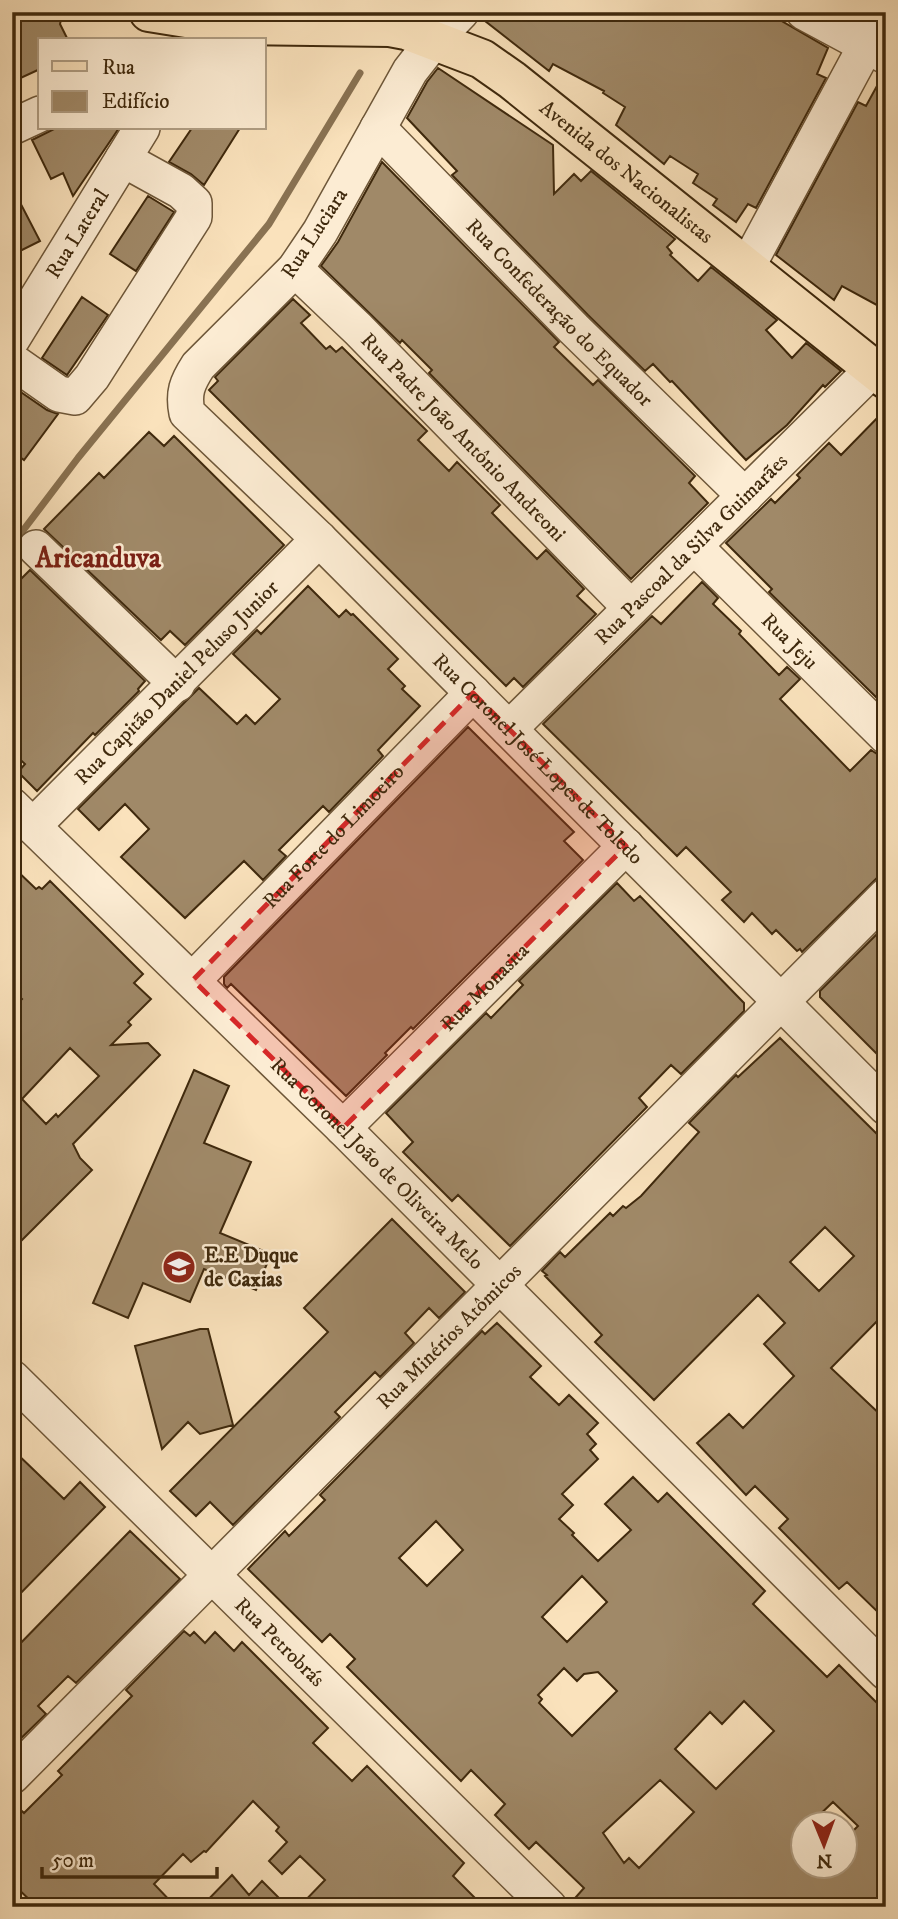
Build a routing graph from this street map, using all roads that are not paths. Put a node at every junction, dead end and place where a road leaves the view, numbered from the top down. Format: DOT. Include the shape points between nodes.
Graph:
graph roads {
  1 [pos="149,12"];
  2 [pos="461,12"];
  3 [pos="804,12"];
  4 [pos="884,12"];
  5 [pos="347,20"];
  6 [pos="201,32"];
  7 [pos="435,39"];
  8 [pos="876,51"];
  9 [pos="38,115"];
  10 [pos="12,127"];
  11 [pos="378,128"];
  12 [pos="141,130"];
  13 [pos="123,159"];
  14 [pos="747,267"];
  15 [pos="295,269"];
  16 [pos="12,339"];
  17 [pos="12,361"];
  18 [pos="879,374"];
  19 [pos="187,413"];
  20 [pos="745,496"];
  21 [pos="319,539"];
  22 [pos="694,546"];
  23 [pos="36,548"];
  24 [pos="631,608"];
  25 [pos="177,684"];
  26 [pos="473,693"];
  27 [pos="509,729"];
  28 [pos="886,736"];
  29 [pos="23,816"];
  30 [pos="626,846"];
  31 [pos="886,896"];
  32 [pos="193,980"];
  33 [pos="780,1002"];
  34 [pos="886,1107"];
  35 [pos="343,1128"];
  36 [pos="500,1285"];
  37 [pos="12,1378"];
  38 [pos="212,1574"];
  39 [pos="886,1672"];
  40 [pos="12,1776"];
  41 [pos="549,1907"];
  1 -- 6 [label="main road, Avenida dos Nacionalistas"];
  2 -- 7 [label="street, Rua Luciara"];
  3 -- 8 [label="street"];
  4 -- 8 [label="street"];
  5 -- 6 [label="main road, Avenida dos Nacionalistas"];
  5 -- 7 [label="main road, Avenida dos Nacionalistas"];
  7 -- 11 [label="street, Rua Luciara" via="410,71"];
  7 -- 14 [label="main road, Avenida dos Nacionalistas" via="482,58"];
  8 -- 14 [label="street"];
  9 -- 10 [label="street"];
  11 -- 15 [label="street, Rua Luciara"];
  11 -- 20 [label="street, Rua Confederação do Equador"];
  12 -- 13 [label="street, Rua Lateral"];
  13 -- 16 [label="street, Rua Lateral"];
  13 -- 17 [label="street" via="181,191 194,203 194,217 75,397 59,394"];
  14 -- 18 [label="main road, Avenida dos Nacionalistas"];
  15 -- 19 [label="street, Rua Luciara" via="198,366 187,383"];
  15 -- 24 [label="street, Rua Padre João Antônio Andreoni"];
  18 -- 20 [label="street, Rua Pascoal da Silva Guimarães"];
  19 -- 21 [label="street, Rua Coronel José Lopes de Toledo"];
  20 -- 22 [label="street, Rua Pascoal da Silva Guimarães"];
  21 -- 25 [label="street, Rua Capitão Daniel Peluso Junior"];
  21 -- 26 [label="street, Rua Coronel José Lopes de Toledo"];
  22 -- 24 [label="street, Rua Pascoal da Silva Guimarães"];
  22 -- 28 [label="street, Rua Jeju"];
  23 -- 25 [label="street"];
  24 -- 27 [label="street, Rua Pascoal da Silva Guimarães"];
  25 -- 29 [label="street, Rua Capitão Daniel Peluso Junior"];
  26 -- 27 [label="street, Rua Coronel José Lopes de Toledo"];
  26 -- 32 [label="street, Rua Forte do Limoeiro"];
  27 -- 30 [label="street, Rua Coronel José Lopes de Toledo"];
  29 -- 32 [label="street, Rua Coronel João de Oliveira Melo"];
  30 -- 33 [label="street, Rua Coronel José Lopes de Toledo"];
  30 -- 35 [label="street, Rua Monasita"];
  31 -- 33 [label="street, Rua Minérios Atômicos"];
  32 -- 35 [label="street, Rua Coronel João de Oliveira Melo"];
  33 -- 34 [label="street, Rua Coronel José Lopes de Toledo"];
  33 -- 36 [label="street, Rua Minérios Atômicos"];
  35 -- 36 [label="street, Rua Coronel João de Oliveira Melo"];
  36 -- 38 [label="street, Rua Minérios Atômicos"];
  36 -- 39 [label="street, Rua Coronel João de Oliveira Melo"];
  37 -- 38 [label="street, Rua Petrobrás"];
  38 -- 40 [label="street, Rua Minérios Atômicos"];
  38 -- 41 [label="street, Rua Petrobrás"];
}
